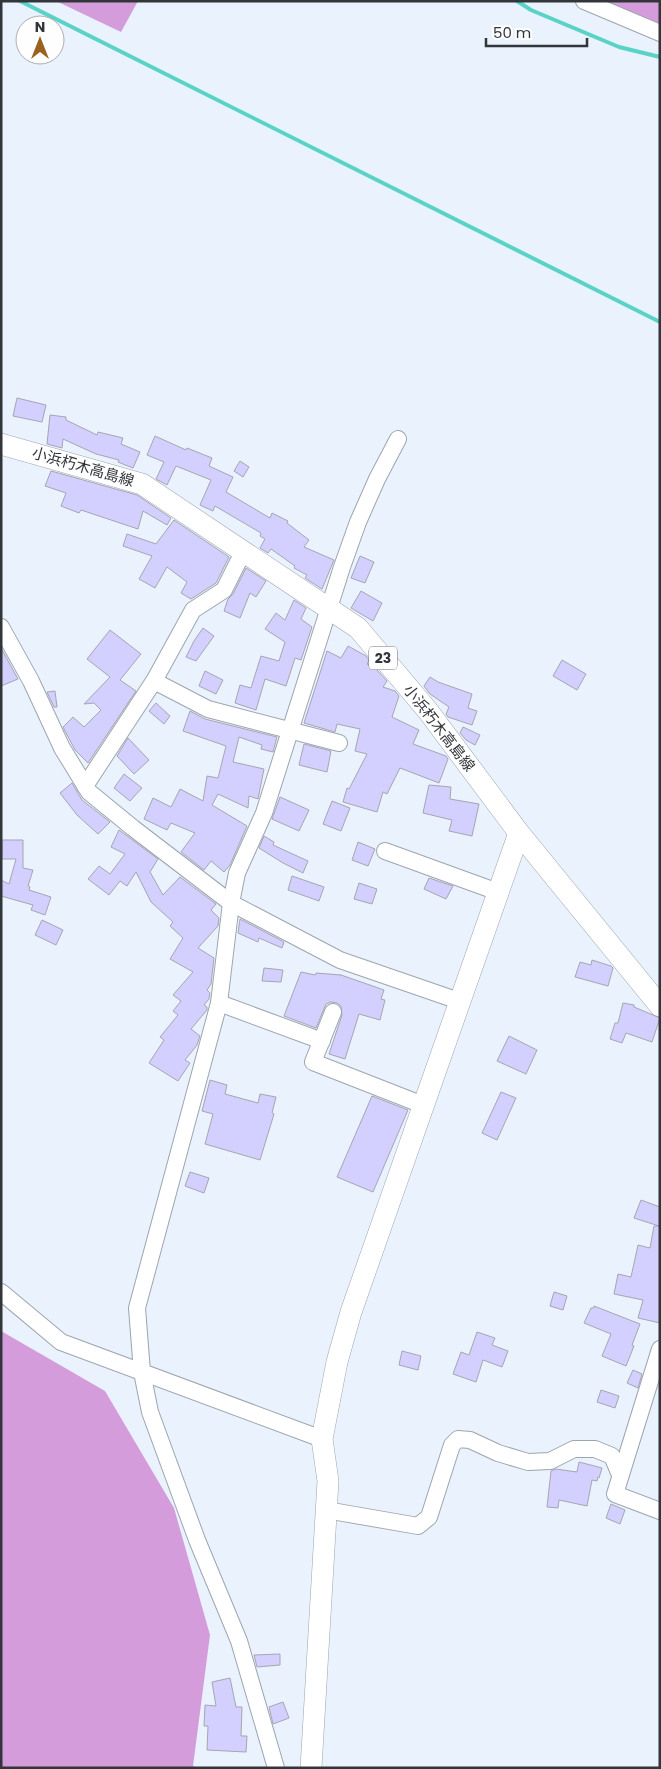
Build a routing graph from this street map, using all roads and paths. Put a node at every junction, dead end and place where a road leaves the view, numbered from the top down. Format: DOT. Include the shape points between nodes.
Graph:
graph roads {
  1 [pos="584,1"];
  2 [pos="660,33"];
  3 [pos="398,439"];
  4 [pos="1,444"];
  5 [pos="243,552"];
  6 [pos="329,608"];
  7 [pos="1,627"];
  8 [pos="154,681"];
  9 [pos="290,730"];
  10 [pos="339,743"];
  11 [pos="85,786"];
  12 [pos="519,833"];
  13 [pos="385,851"];
  14 [pos="498,892"];
  15 [pos="231,903"];
  16 [pos="459,1001"];
  17 [pos="219,1003"];
  18 [pos="660,1006"];
  19 [pos="333,1012"];
  20 [pos="322,1041"];
  21 [pos="423,1106"];
  22 [pos="1,1292"];
  23 [pos="660,1349"];
  24 [pos="142,1372"];
  25 [pos="322,1439"];
  26 [pos="620,1474"];
  27 [pos="326,1510"];
  28 [pos="660,1511"];
  29 [pos="276,1768"];
  30 [pos="311,1768"];
  1 -- 2 [label="street"];
  3 -- 6 [label="street" via="358,522"];
  4 -- 5 [label="main road, 小浜朽木高島線 / 23" via="142,484"];
  5 -- 6 [label="main road, 小浜朽木高島線 / 23"];
  5 -- 8 [label="street" via="224,590 194,610"];
  6 -- 9 [label="street"];
  6 -- 12 [label="main road, 小浜朽木高島線 / 23" via="358,628 428,711"];
  7 -- 11 [label="street" via="62,748"];
  8 -- 9 [label="street" via="208,709"];
  8 -- 11 [label="street"];
  9 -- 10 [label="street"];
  9 -- 15 [label="street" via="264,813 237,872"];
  11 -- 15 [label="street" via="132,828"];
  12 -- 14 [label="main road"];
  12 -- 18 [label="main road, 小浜朽木高島線 / 23"];
  13 -- 14 [label="street"];
  14 -- 16 [label="main road"];
  15 -- 16 [label="street" via="340,960"];
  15 -- 17 [label="street"];
  16 -- 21 [label="main road"];
  17 -- 20 [label="street"];
  17 -- 24 [label="street" via="137,1308"];
  19 -- 20 [label="street"];
  20 -- 21 [label="street" via="313,1062"];
  21 -- 25 [label="main road" via="351,1312 337,1362"];
  22 -- 24 [label="street" via="61,1342"];
  23 -- 26 [label="street"];
  24 -- 25 [label="street"];
  24 -- 29 [label="street" via="154,1421 197,1540 239,1641"];
  25 -- 27 [label="main road" via="328,1481"];
  26 -- 27 [label="street" via="612,1456 595,1449 574,1449 550,1461 528,1462 470,1440 458,1439 452,1445 429,1517 418,1526"];
  26 -- 28 [label="street" via="615,1494"];
  27 -- 30 [label="main road"];
}
